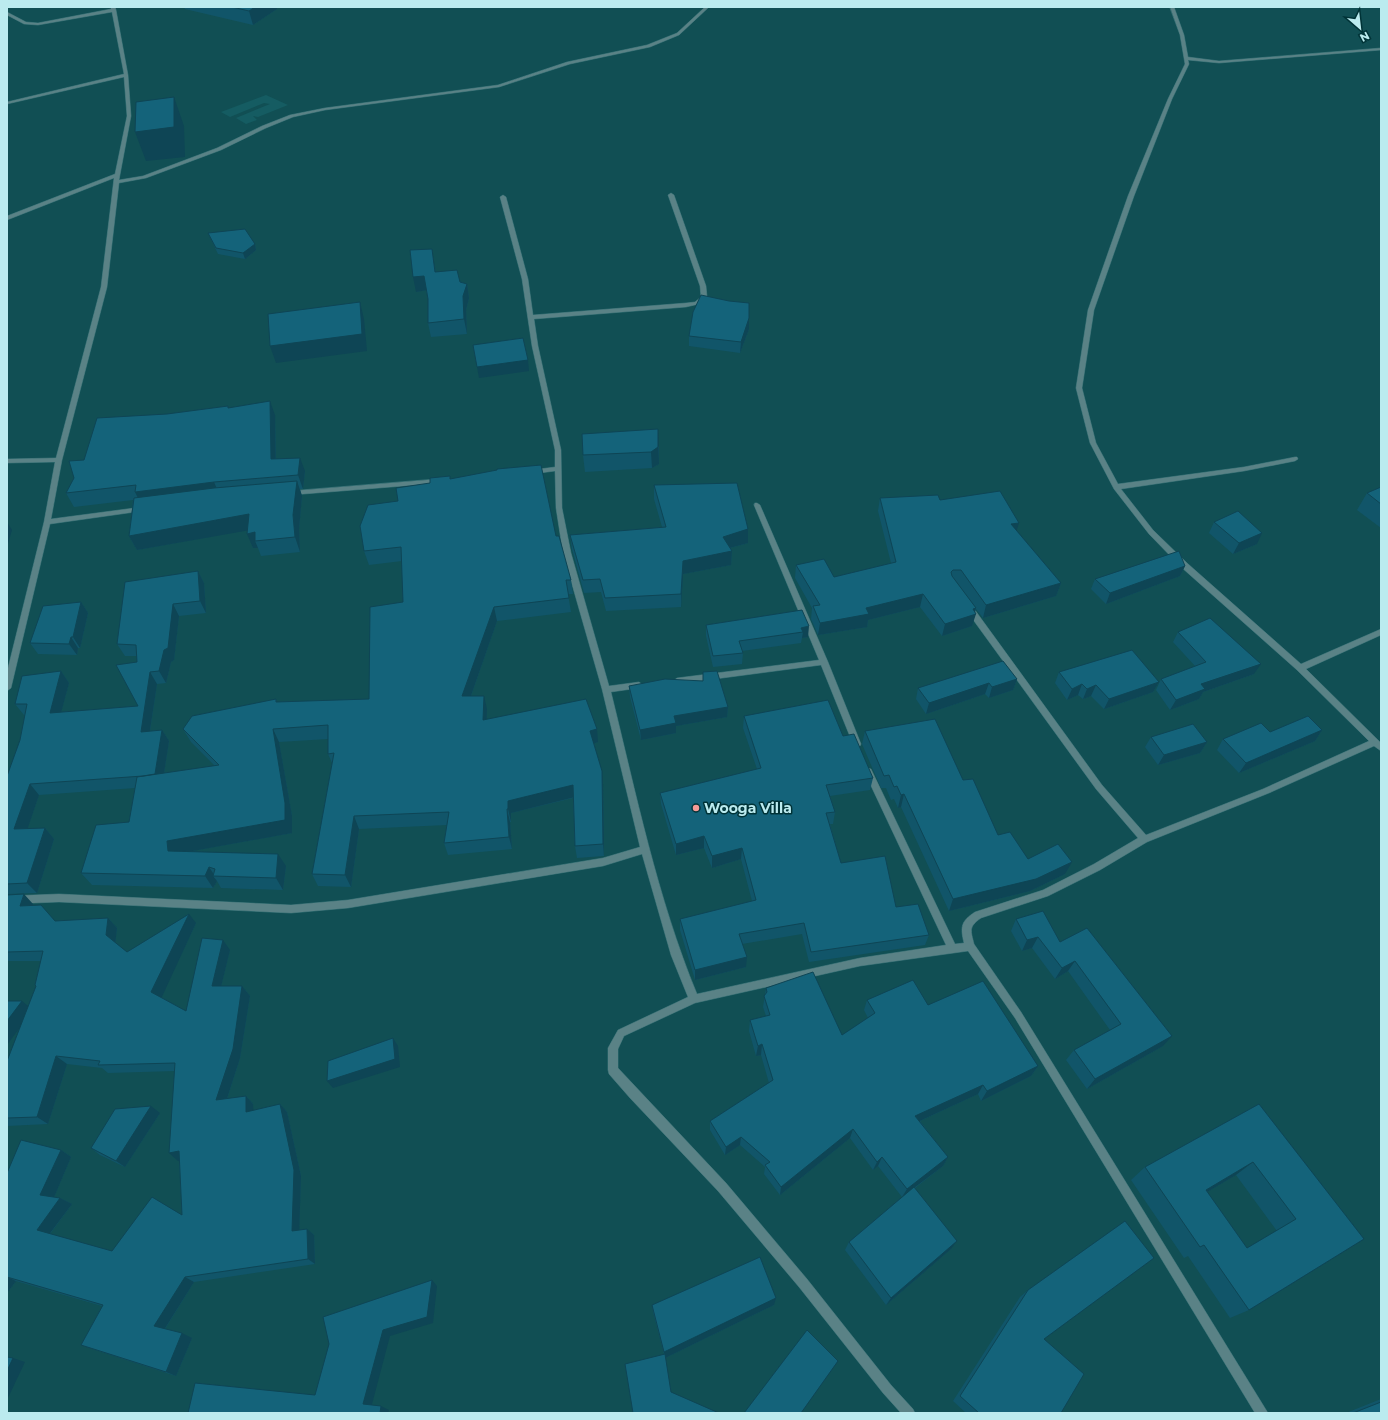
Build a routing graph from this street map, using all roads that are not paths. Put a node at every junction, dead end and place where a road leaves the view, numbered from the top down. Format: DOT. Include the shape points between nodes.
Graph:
graph roads {
  1 [pos="707,7"];
  2 [pos="1172,7"];
  3 [pos="114,9"];
  4 [pos="7,13"];
  5 [pos="1381,49"];
  6 [pos="1186,58"];
  7 [pos="126,75"];
  8 [pos="7,103"];
  9 [pos="117,175"];
  10 [pos="116,182"];
  11 [pos="671,195"];
  12 [pos="503,197"];
  13 [pos="7,218"];
  14 [pos="530,317"];
  15 [pos="1295,459"];
  16 [pos="59,460"];
  17 [pos="7,461"];
  18 [pos="557,469"];
  19 [pos="526,473"];
  20 [pos="450,481"];
  21 [pos="1116,487"];
  22 [pos="282,494"];
  23 [pos="757,505"];
  24 [pos="150,508"];
  25 [pos="47,522"];
  26 [pos="962,598"];
  27 [pos="1381,632"];
  28 [pos="824,662"];
  29 [pos="1300,668"];
  30 [pos="669,682"];
  31 [pos="646,684"];
  32 [pos="7,688"];
  33 [pos="606,689"];
  34 [pos="1378,745"];
  35 [pos="1144,839"];
  36 [pos="645,849"];
  37 [pos="7,900"];
  38 [pos="970,946"];
  39 [pos="952,948"];
  40 [pos="694,999"];
  41 [pos="909,1413"];
  42 [pos="1262,1413"];
  1 -- 10 [label="street" via="678,34 648,46 569,63 499,86 324,108 292,116 219,149 144,177"];
  2 -- 6 [label="street" via="1182,35"];
  3 -- 4 [label="street" via="34,24 25,23"];
  3 -- 7 [label="street"];
  5 -- 6 [label="street" via="1219,62"];
  6 -- 21 [label="street" via="1187,64 1131,196 1091,310 1079,388 1093,443"];
  7 -- 8 [label="street"];
  7 -- 9 [label="street" via="129,116"];
  9 -- 10 [label="street"];
  9 -- 13 [label="street"];
  10 -- 16 [label="street" via="104,287"];
  11 -- 14 [label="street" via="703,286 704,297 697,303 686,305"];
  12 -- 14 [label="street" via="525,278"];
  14 -- 18 [label="street" via="558,450"];
  15 -- 21 [label="street" via="1228,472"];
  16 -- 17 [label="street"];
  16 -- 25 [label="street"];
  18 -- 19 [label="street"];
  18 -- 33 [label="street" via="559,508 567,553"];
  20 -- 22 [label="street"];
  21 -- 29 [label="street" via="1151,532 1178,560"];
  23 -- 28 [label="street"];
  24 -- 25 [label="street"];
  25 -- 32 [label="street"];
  26 -- 35 [label="street" via="1099,787"];
  27 -- 29 [label="street"];
  28 -- 30 [label="street"];
  28 -- 39 [label="street" via="862,758"];
  29 -- 34 [label="street"];
  31 -- 33 [label="street"];
  33 -- 36 [label="street"];
  34 -- 35 [label="street"];
  35 -- 38 [label="street" via="1097,867 1045,893 978,915 969,921 966,931"];
  36 -- 37 [label="street" via="603,862 348,904 291,908 59,898"];
  36 -- 40 [label="street" via="676,955"];
  38 -- 39 [label="street"];
  38 -- 42 [label="street" via="1018,1016"];
  39 -- 40 [label="street" via="860,962"];
  40 -- 41 [label="street" via="621,1033 613,1048 613,1070 722,1187"];
}
